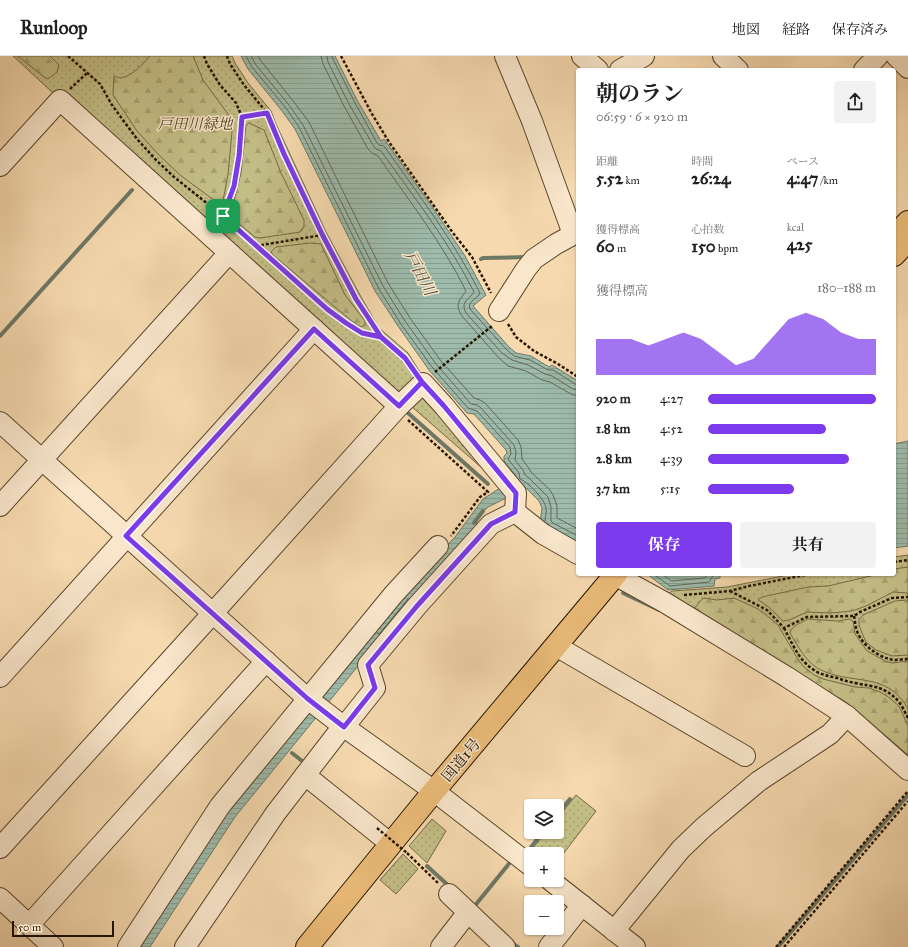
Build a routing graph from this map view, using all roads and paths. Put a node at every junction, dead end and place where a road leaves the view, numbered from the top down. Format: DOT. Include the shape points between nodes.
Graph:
graph roads {
  1 [pos="68,56"];
  2 [pos="204,56"];
  3 [pos="227,56"];
  4 [pos="341,56"];
  5 [pos="505,56"];
  6 [pos="582,56"];
  7 [pos="644,56"];
  8 [pos="878,56"];
  9 [pos="896,56"];
  10 [pos="596,68"];
  11 [pos="623,68"];
  12 [pos="866,68"];
  13 [pos="908,68"];
  14 [pos="87,73"];
  15 [pos="60,100"];
  16 [pos="267,113"];
  17 [pos="242,117"];
  18 [pos="0,166"];
  19 [pos="223,216"];
  20 [pos="908,222"];
  21 [pos="576,233"];
  22 [pos="322,234"];
  23 [pos="896,235"];
  24 [pos="908,240"];
  25 [pos="256,246"];
  26 [pos="229,252"];
  27 [pos="896,253"];
  28 [pos="498,316"];
  29 [pos="314,329"];
  30 [pos="381,337"];
  31 [pos="576,376"];
  32 [pos="427,379"];
  33 [pos="397,407"];
  34 [pos="0,422"];
  35 [pos="42,460"];
  36 [pos="512,495"];
  37 [pos="0,506"];
  38 [pos="126,536"];
  39 [pos="438,546"];
  40 [pos="576,553"];
  41 [pos="908,560"];
  42 [pos="896,562"];
  43 [pos="613,576"];
  44 [pos="618,576"];
  45 [pos="800,576"];
  46 [pos="730,591"];
  47 [pos="908,597"];
  48 [pos="664,602"];
  49 [pos="213,613"];
  50 [pos="854,616"];
  51 [pos="784,628"];
  52 [pos="556,646"];
  53 [pos="908,659"];
  54 [pos="266,661"];
  55 [pos="0,676"];
  56 [pos="315,704"];
  57 [pos="847,716"];
  58 [pos="908,718"];
  59 [pos="343,726"];
  60 [pos="745,756"];
  61 [pos="908,770"];
  62 [pos="305,775"];
  63 [pos="908,791"];
  64 [pos="434,792"];
  65 [pos="908,801"];
  66 [pos="377,828"];
  67 [pos="0,848"];
  68 [pos="399,849"];
  69 [pos="524,861"];
  70 [pos="559,887"];
  71 [pos="449,894"];
  72 [pos="0,898"];
  73 [pos="582,905"];
  74 [pos="468,912"];
  75 [pos="29,925"];
  76 [pos="614,931"];
  77 [pos="53,947"];
  78 [pos="128,947"];
  79 [pos="185,947"];
  80 [pos="307,947"];
  81 [pos="441,947"];
  82 [pos="505,947"];
  83 [pos="549,947"];
  84 [pos="635,947"];
  85 [pos="776,947"];
  86 [pos="784,947"];
  1 -- 14 [label="path"];
  2 -- 17 [label="path" via="220,85 236,103"];
  3 -- 16 [label="path" via="244,85"];
  4 -- 28 [label="path" via="389,142 472,257"];
  5 -- 21 [label="street"];
  6 -- 10 [label="street"];
  7 -- 11 [label="street"];
  8 -- 12 [label="street"];
  9 -- 13 [label="street"];
  14 -- 15 [label="path"];
  14 -- 19 [label="path" via="100,84 137,140 156,160"];
  15 -- 18 [label="street"];
  15 -- 26 [label="street"];
  16 -- 17 [label="path"];
  16 -- 22 [label="path"];
  17 -- 19 [label="path" via="234,186"];
  19 -- 25 [label="path"];
  20 -- 23 [label="highway"];
  21 -- 28 [label="street" via="534,259"];
  22 -- 25 [label="path"];
  22 -- 30 [label="path" via="356,299"];
  24 -- 27 [label="highway"];
  25 -- 30 [label="path" via="346,323 362,333"];
  26 -- 29 [label="street"];
  26 -- 35 [label="street"];
  28 -- 31 [label="path" via="516,337 534,351"];
  28 -- 32 [label="path"];
  29 -- 33 [label="street"];
  29 -- 38 [label="street"];
  30 -- 32 [label="path"];
  32 -- 33 [label="street"];
  32 -- 36 [label="street" via="444,406"];
  33 -- 39 [label="path" via="488,492 480,497 445,543"];
  33 -- 49 [label="street"];
  34 -- 35 [label="street"];
  35 -- 37 [label="street"];
  35 -- 38 [label="street"];
  36 -- 40 [label="street" via="543,534"];
  36 -- 59 [label="street" via="491,524 368,665 375,688"];
  38 -- 49 [label="street"];
  38 -- 55 [label="street"];
  39 -- 56 [label="street" via="393,595"];
  41 -- 42 [label="path"];
  43 -- 52 [label="highway, 国道1号"];
  44 -- 48 [label="street"];
  45 -- 46 [label="path"];
  46 -- 48 [label="path" via="676,596"];
  46 -- 51 [label="path" via="767,610"];
  47 -- 50 [label="path" via="892,598"];
  48 -- 57 [label="street"];
  49 -- 54 [label="street"];
  49 -- 67 [label="street"];
  50 -- 51 [label="path" via="807,617"];
  50 -- 53 [label="path" via="856,630 864,644 891,660"];
  51 -- 58 [label="path" via="804,662 814,670 824,675 882,689 900,703"];
  52 -- 60 [label="street"];
  52 -- 64 [label="highway, 国道1号"];
  54 -- 56 [label="street"];
  54 -- 75 [label="street"];
  56 -- 59 [label="street"];
  56 -- 78 [label="street" via="220,806"];
  57 -- 61 [label="street"];
  57 -- 76 [label="street" via="830,734 759,781 704,826 681,849"];
  59 -- 62 [label="street"];
  59 -- 64 [label="street"];
  62 -- 68 [label="street"];
  62 -- 79 [label="street" via="275,814"];
  63 -- 85 [label="path"];
  64 -- 68 [label="highway, 国道1号"];
  64 -- 69 [label="street"];
  65 -- 86 [label="path"];
  66 -- 68 [label="path, bridge"];
  68 -- 71 [label="path"];
  68 -- 80 [label="highway, 国道1号"];
  70 -- 73 [label="street"];
  71 -- 74 [label="street"];
  72 -- 75 [label="street"];
  73 -- 76 [label="street"];
  73 -- 83 [label="street"];
  74 -- 81 [label="street"];
  74 -- 82 [label="street"];
  75 -- 77 [label="street"];
  76 -- 84 [label="street"];
}
